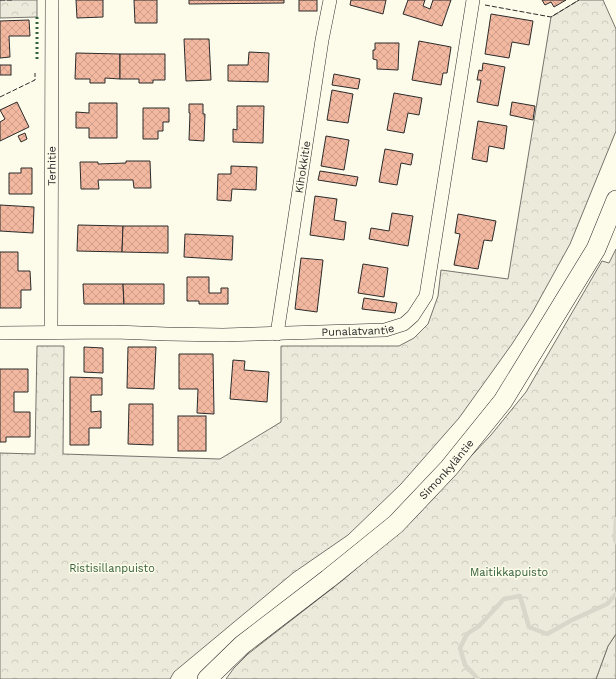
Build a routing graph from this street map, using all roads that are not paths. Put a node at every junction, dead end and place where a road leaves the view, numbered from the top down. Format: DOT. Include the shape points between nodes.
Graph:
graph roads {
  1 [pos="52,0"];
  2 [pos="330,0"];
  3 [pos="473,0"];
  4 [pos="616,200"];
  5 [pos="51,332"];
  6 [pos="0,333"];
  7 [pos="277,334"];
  8 [pos="207,679"];
  1 -- 5 [label="street, Terhitie"];
  2 -- 7 [label="street, Kihokkitie"];
  3 -- 7 [label="street, Punalatvantie" via="426,296 413,316 404,324 385,330"];
  4 -- 8 [label="main road, Simonkyläntie" via="596,249 503,401 449,468 396,524 242,644"];
  5 -- 6 [label="street, Punalatvantie"];
  5 -- 7 [label="street, Punalatvantie"];
}
